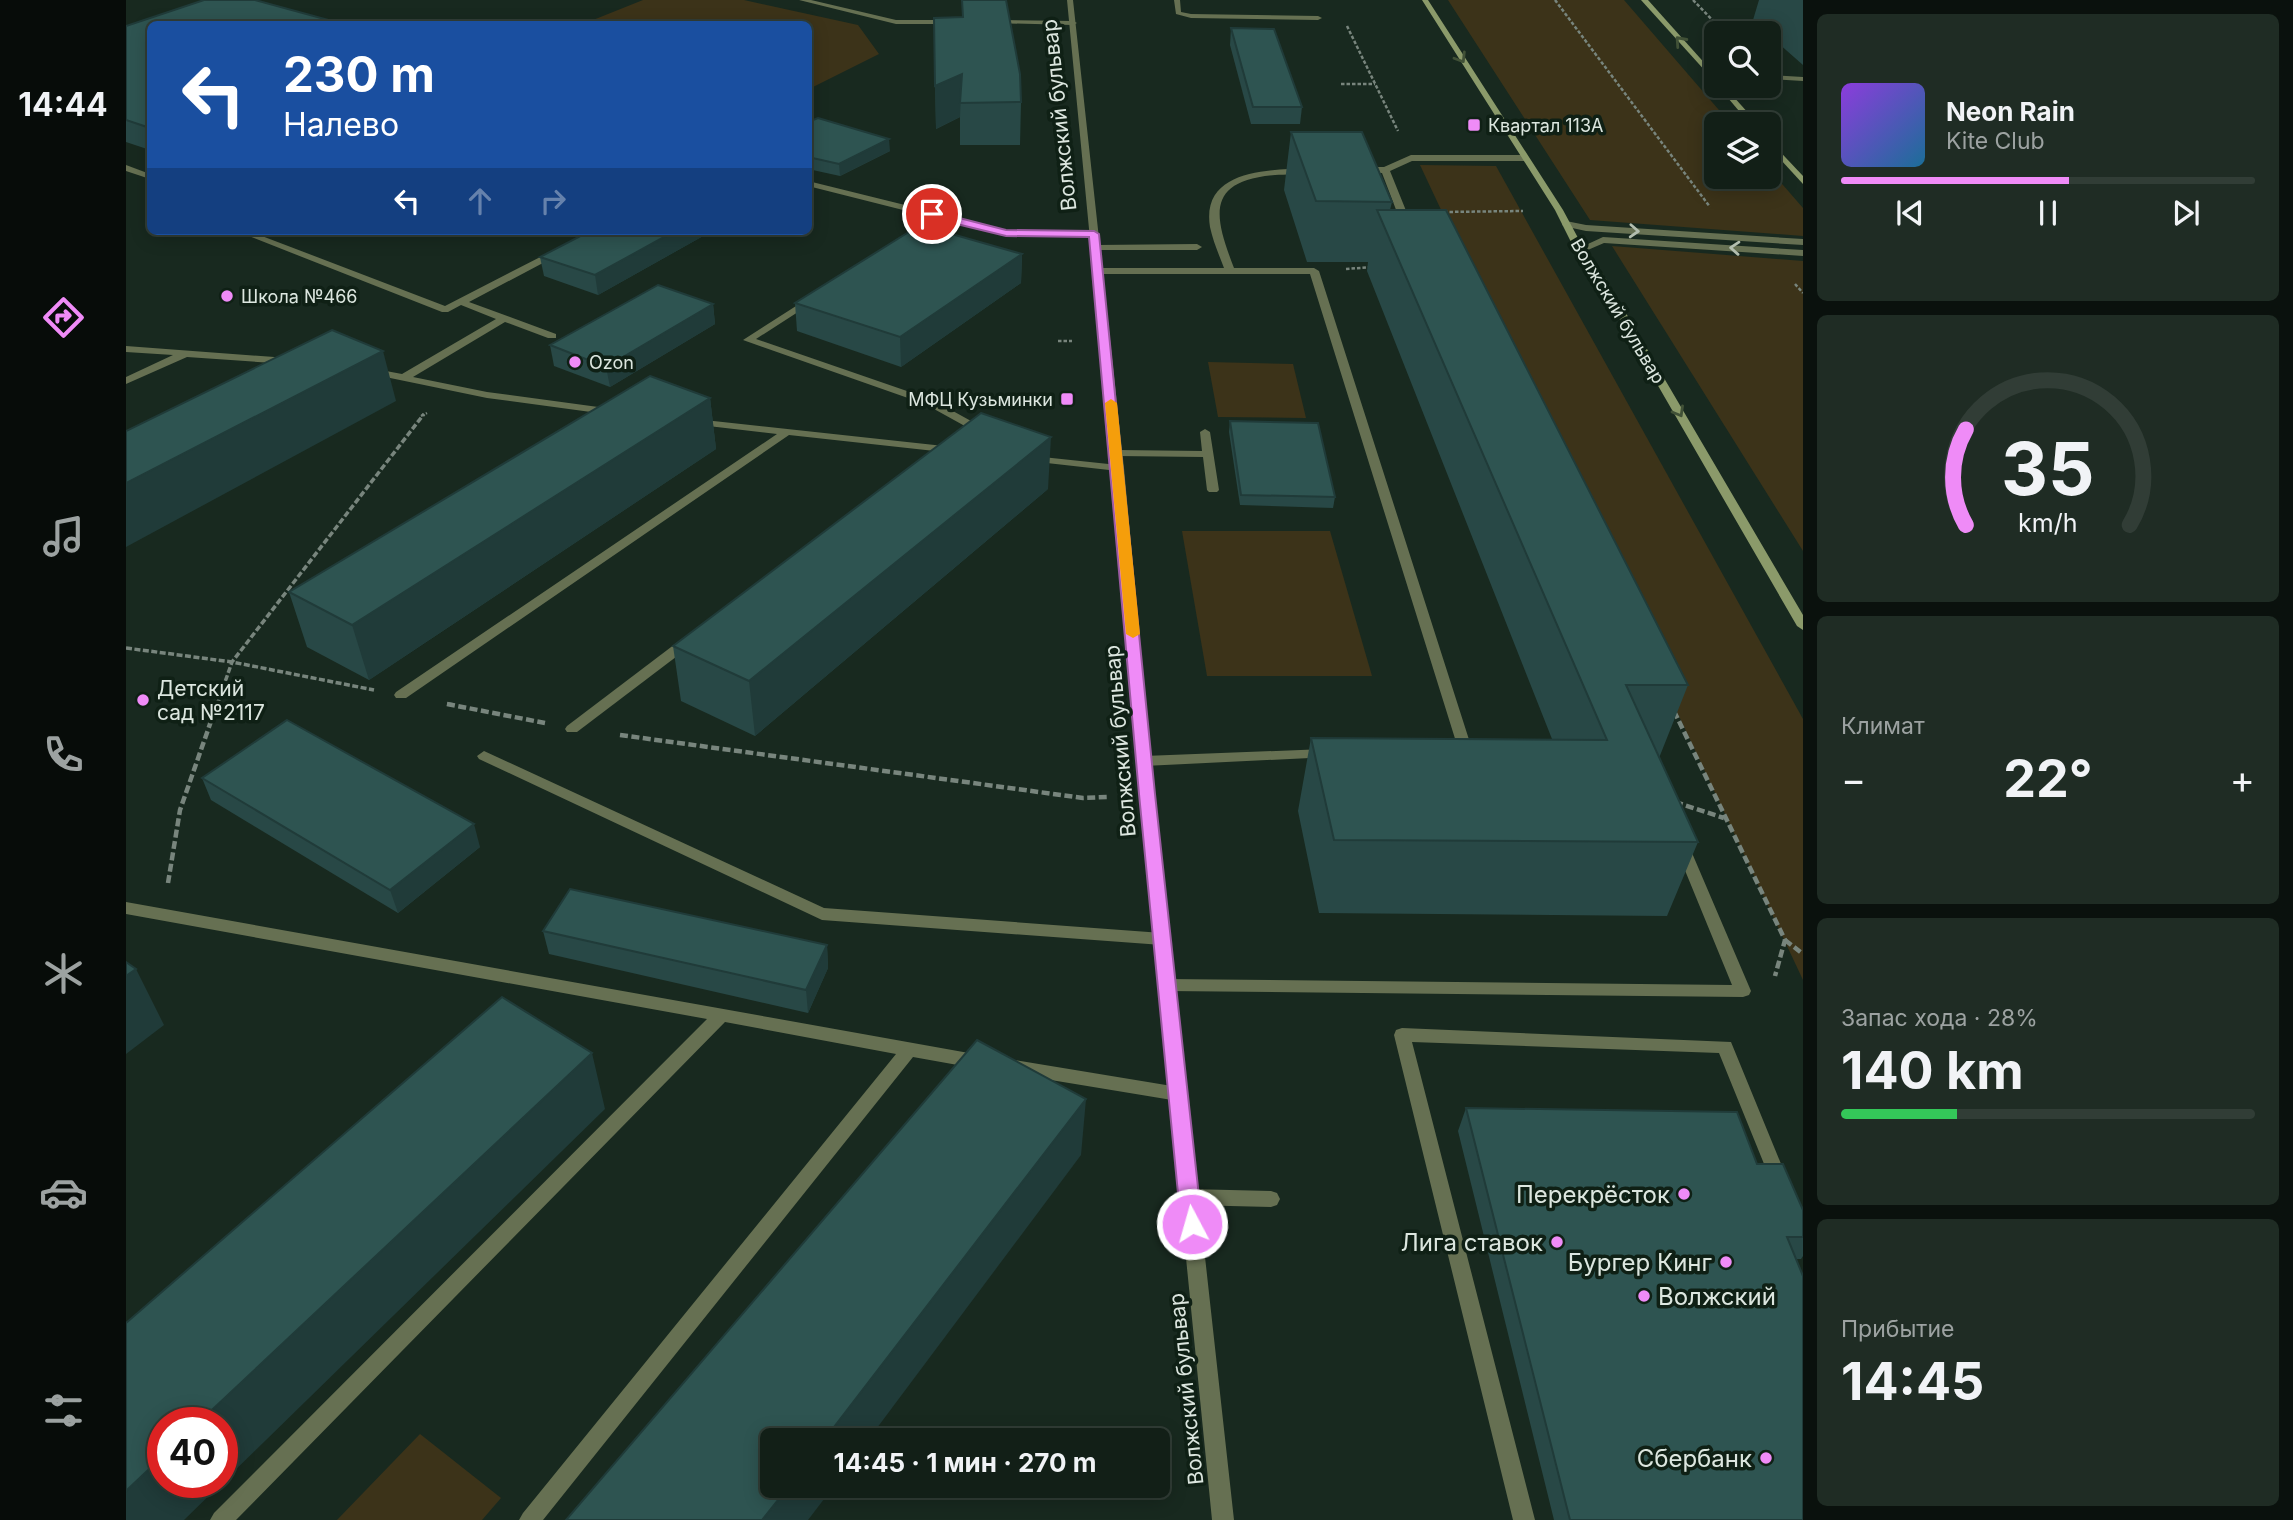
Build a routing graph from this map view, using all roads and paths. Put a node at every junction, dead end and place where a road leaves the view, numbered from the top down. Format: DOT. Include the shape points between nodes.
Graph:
graph roads {
  1 [pos="802,0"];
  2 [pos="1070,0"];
  3 [pos="1177,0"];
  4 [pos="1425,0"];
  5 [pos="1555,0"];
  6 [pos="1644,0"];
  7 [pos="1693,0"];
  8 [pos="1318,18"];
  9 [pos="1343,18"];
  10 [pos="1713,21"];
  11 [pos="963,22"];
  12 [pos="977,22"];
  13 [pos="1073,23"];
  14 [pos="1704,67"];
  15 [pos="1781,78"];
  16 [pos="1803,79"];
  17 [pos="1341,84"];
  18 [pos="1376,84"];
  19 [pos="1732,98"];
  20 [pos="1744,112"];
  21 [pos="1781,156"];
  22 [pos="1411,158"];
  23 [pos="1524,158"];
  24 [pos="126,168"];
  25 [pos="1385,170"];
  26 [pos="1310,171"];
  27 [pos="1347,171"];
  28 [pos="147,176"];
  29 [pos="1803,181"];
  30 [pos="812,184"];
  31 [pos="1713,211"];
  32 [pos="1566,223"];
  33 [pos="1094,234"];
  34 [pos="251,235"];
  35 [pos="1411,235"];
  36 [pos="1803,242"];
  37 [pos="1197,247"];
  38 [pos="1096,248"];
  39 [pos="560,250"];
  40 [pos="1580,250"];
  41 [pos="1803,253"];
  42 [pos="1374,267"];
  43 [pos="1098,271"];
  44 [pos="1230,271"];
  45 [pos="1314,271"];
  46 [pos="1795,284"];
  47 [pos="1803,293"];
  48 [pos="816,297"];
  49 [pos="461,302"];
  50 [pos="504,318"];
  51 [pos="552,336"];
  52 [pos="1058,341"];
  53 [pos="1073,341"];
  54 [pos="126,349"];
  55 [pos="185,353"];
  56 [pos="307,363"];
  57 [pos="357,369"];
  58 [pos="405,377"];
  59 [pos="126,381"];
  60 [pos="462,388"];
  61 [pos="621,413"];
  62 [pos="676,420"];
  63 [pos="787,432"];
  64 [pos="1205,432"];
  65 [pos="980,444"];
  66 [pos="944,449"];
  67 [pos="965,452"];
  68 [pos="1116,453"];
  69 [pos="1208,454"];
  70 [pos="1014,457"];
  71 [pos="922,466"];
  72 [pos="1118,468"];
  73 [pos="1213,490"];
  74 [pos="1803,626"];
  75 [pos="703,630"];
  76 [pos="401,695"];
  77 [pos="1671,706"];
  78 [pos="572,729"];
  79 [pos="1438,750"];
  80 [pos="1345,754"];
  81 [pos="484,755"];
  82 [pos="1144,761"];
  83 [pos="1108,797"];
  84 [pos="1083,798"];
  85 [pos="1670,801"];
  86 [pos="1676,831"];
  87 [pos="126,908"];
  88 [pos="162,915"];
  89 [pos="1162,939"];
  90 [pos="1785,940"];
  91 [pos="1803,954"];
  92 [pos="1167,985"];
  93 [pos="721,1016"];
  94 [pos="909,1050"];
  95 [pos="1178,1094"];
  96 [pos="1189,1197"];
  97 [pos="1271,1199"];
  98 [pos="1787,1199"];
  99 [pos="221,1520"];
  100 [pos="530,1520"];
  101 [pos="1223,1520"];
  102 [pos="1524,1520"];
  1 -- 11 [label="street" via="896,22"];
  2 -- 13 [label="street, Волжский бульвар"];
  3 -- 8 [label="street" via="1178,13 1191,16"];
  4 -- 23 [label="main road, Волжский бульвар, one-way"];
  5 -- 31 [label="path"];
  14 -- 6 [label="main road, one-way"];
  7 -- 10 [label="path"];
  9 -- 18 [label="path"];
  12 -- 13 [label="street"];
  13 -- 33 [label="street, Волжский бульвар"];
  15 -- 16 [label="street"];
  17 -- 18 [label="path"];
  18 -- 22 [label="path"];
  19 -- 20 [label="main road"];
  21 -- 29 [label="main road"];
  22 -- 23 [label="street"];
  22 -- 25 [label="street"];
  23 -- 32 [label="main road, Волжский бульвар"];
  24 -- 28 [label="street"];
  25 -- 27 [label="street"];
  25 -- 35 [label="street"];
  26 -- 44 [label="street" via="1240,178 1217,195 1214,220"];
  30 -- 33 [label="street" via="1006,233"];
  32 -- 36 [label="street, one-way"];
  32 -- 40 [label="main road, Волжский бульвар"];
  33 -- 38 [label="street, Волжский бульвар"];
  34 -- 49 [label="street" via="445,310"];
  37 -- 38 [label="street"];
  38 -- 43 [label="street, Волжский бульвар"];
  39 -- 49 [label="street"];
  41 -- 40 [label="street, one-way" via="1603,240"];
  40 -- 74 [label="main road, Волжский бульвар, one-way"];
  42 -- 45 [label="path"];
  43 -- 44 [label="street"];
  43 -- 68 [label="street, Волжский бульвар"];
  44 -- 45 [label="street"];
  45 -- 79 [label="street" via="1465,749"];
  46 -- 47 [label="path"];
  48 -- 65 [label="street" via="748,340 929,402 967,423"];
  49 -- 50 [label="street"];
  50 -- 51 [label="street"];
  50 -- 58 [label="street"];
  52 -- 53 [label="path"];
  54 -- 55 [label="street"];
  55 -- 56 [label="street"];
  55 -- 59 [label="street"];
  57 -- 58 [label="street"];
  58 -- 60 [label="street"];
  60 -- 61 [label="street"];
  60 -- 88 [label="path" via="420,417 232,662 180,810"];
  62 -- 63 [label="street"];
  63 -- 66 [label="street"];
  63 -- 76 [label="street"];
  64 -- 69 [label="street"];
  66 -- 67 [label="street"];
  66 -- 71 [label="street"];
  68 -- 69 [label="street"];
  68 -- 72 [label="street, Волжский бульвар"];
  69 -- 73 [label="street"];
  70 -- 72 [label="street"];
  72 -- 82 [label="street, Волжский бульвар"];
  75 -- 78 [label="street"];
  77 -- 85 [label="path" via="1725,818"];
  80 -- 82 [label="street"];
  81 -- 89 [label="street" via="822,914"];
  82 -- 89 [label="street, Волжский бульвар"];
  83 -- 84 [label="path"];
  86 -- 92 [label="street" via="1743,991"];
  87 -- 88 [label="street"];
  88 -- 93 [label="street"];
  89 -- 92 [label="street, Волжский бульвар"];
  90 -- 91 [label="path"];
  92 -- 95 [label="street, Волжский бульвар"];
  93 -- 94 [label="street"];
  93 -- 99 [label="street"];
  94 -- 95 [label="street"];
  94 -- 100 [label="street"];
  95 -- 96 [label="street, Волжский бульвар"];
  96 -- 97 [label="street"];
  96 -- 101 [label="street, Волжский бульвар"];
  98 -- 102 [label="street" via="1725,1047 1402,1035"];
}
